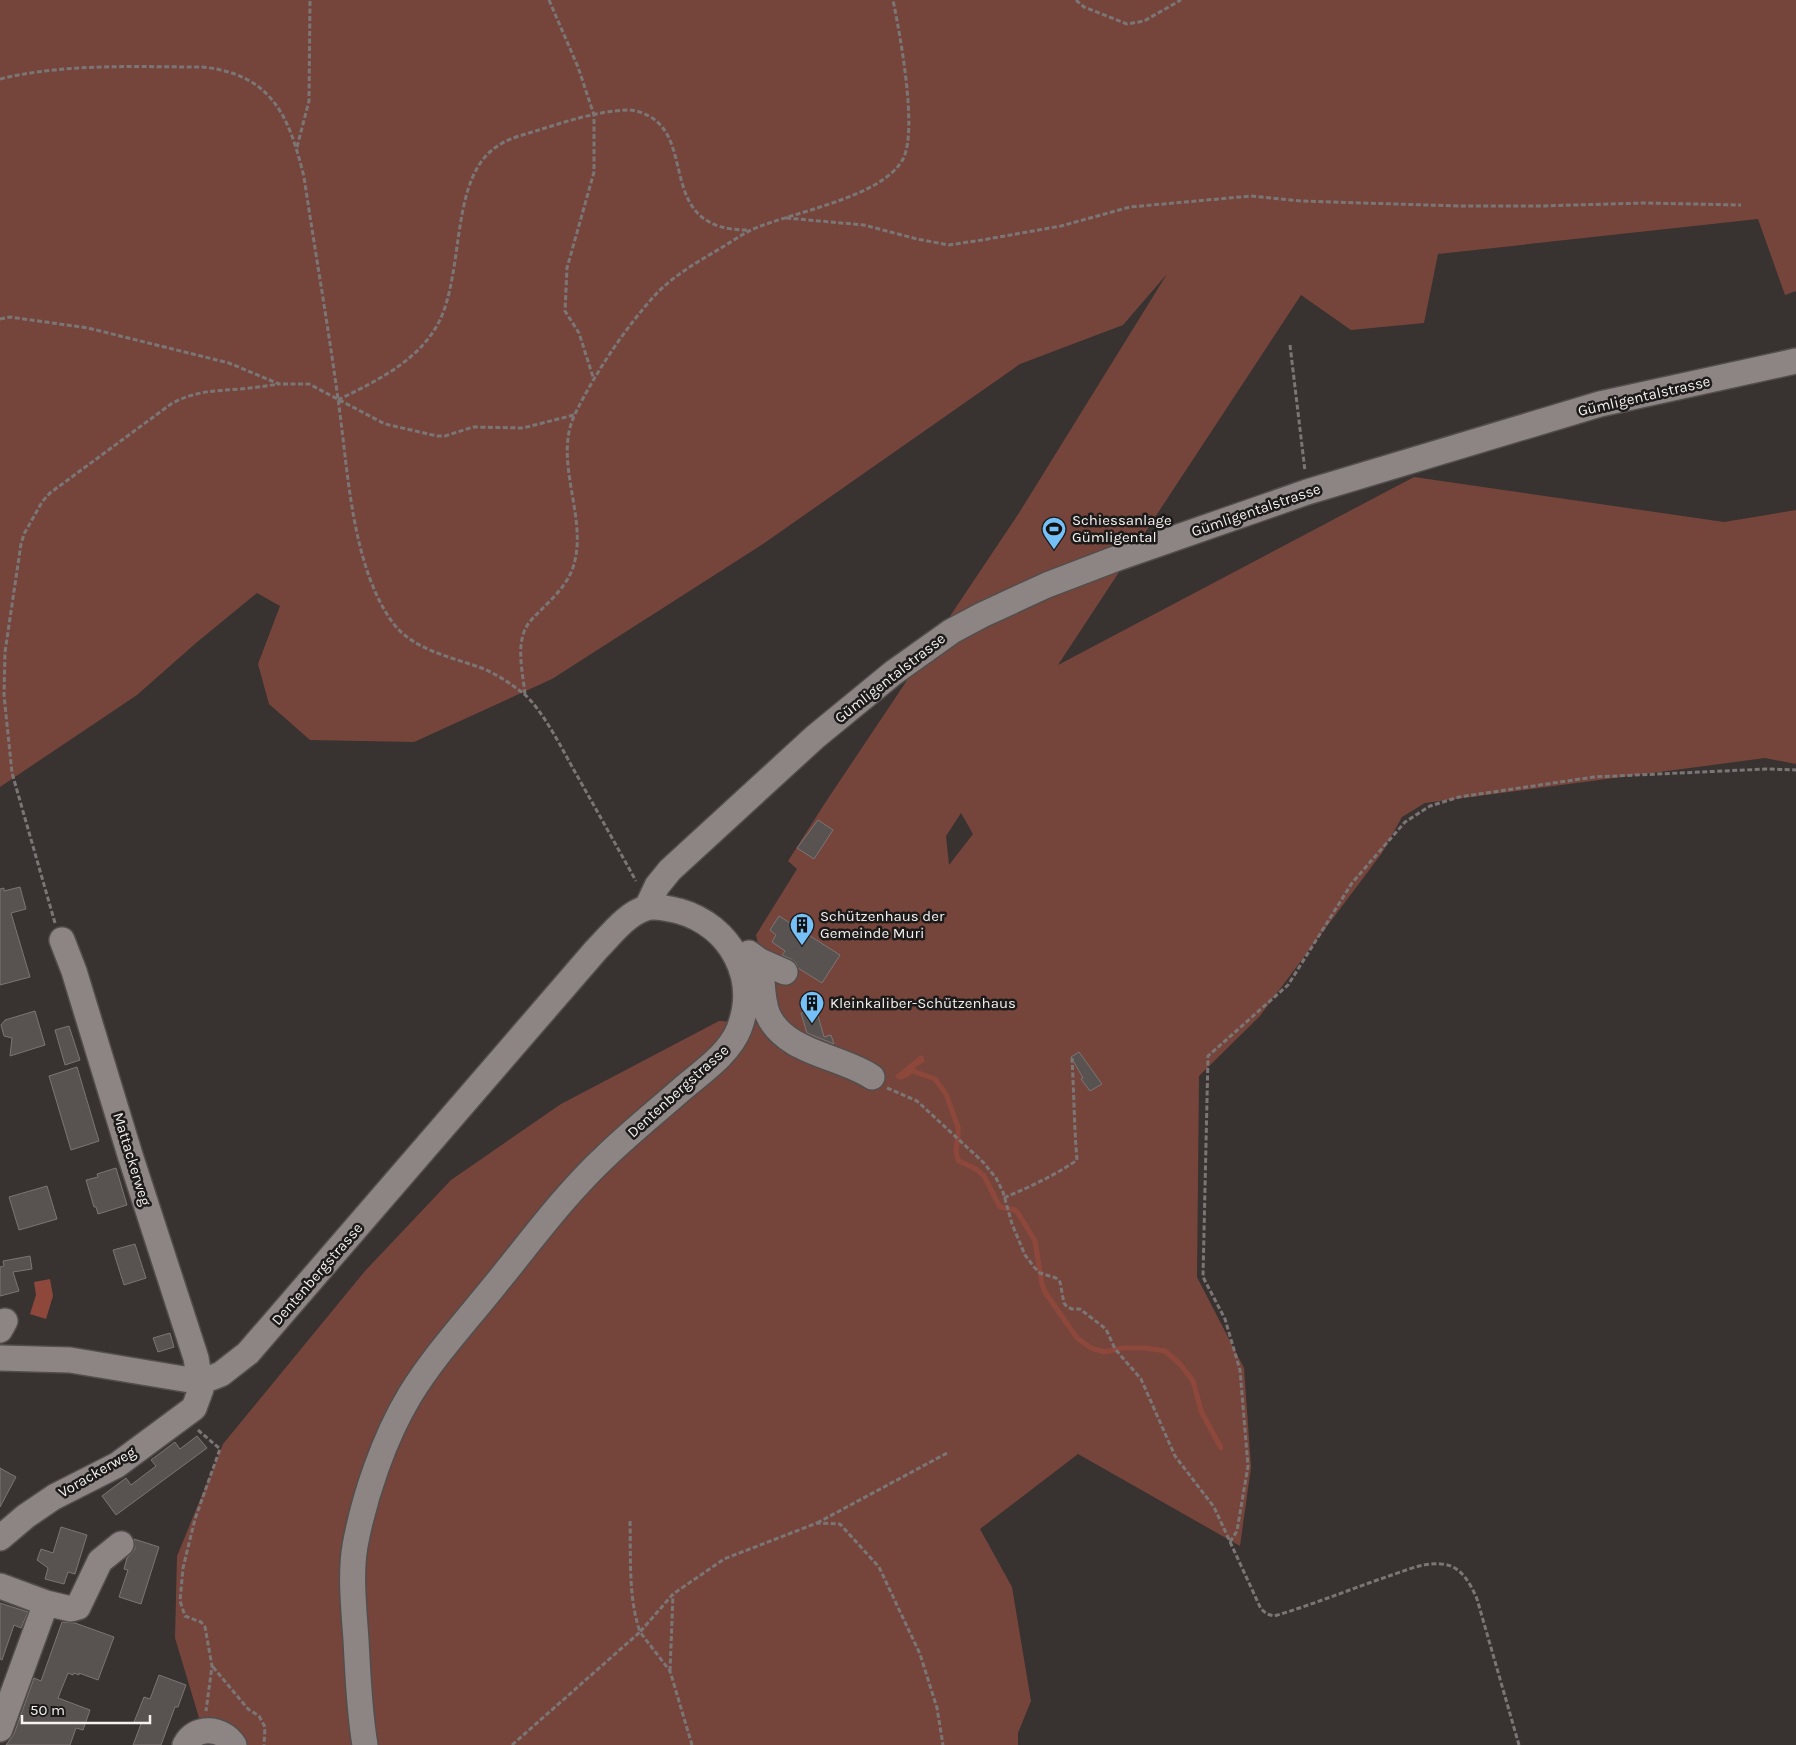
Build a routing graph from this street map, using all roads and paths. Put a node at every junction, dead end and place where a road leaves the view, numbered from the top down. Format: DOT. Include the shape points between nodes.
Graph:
graph roads {
  1 [pos="310,0"];
  2 [pos="549,0"];
  3 [pos="893,0"];
  4 [pos="1076,0"];
  5 [pos="1181,0"];
  6 [pos="0,78"];
  7 [pos="594,115"];
  8 [pos="297,148"];
  9 [pos="1742,205"];
  10 [pos="786,218"];
  11 [pos="752,230"];
  12 [pos="0,319"];
  13 [pos="1290,345"];
  14 [pos="1796,361"];
  15 [pos="594,380"];
  16 [pos="279,384"];
  17 [pos="338,400"];
  18 [pos="574,415"];
  19 [pos="1307,492"];
  20 [pos="4,695"];
  21 [pos="525,695"];
  22 [pos="0,699"];
  23 [pos="1796,770"];
  24 [pos="647,907"];
  25 [pos="62,940"];
  26 [pos="733,950"];
  27 [pos="760,961"];
  28 [pos="785,972"];
  29 [pos="1072,1058"];
  30 [pos="872,1077"];
  31 [pos="1004,1198"];
  32 [pos="0,1358"];
  33 [pos="200,1379"];
  34 [pos="202,1433"];
  35 [pos="949,1452"];
  36 [pos="630,1522"];
  37 [pos="817,1523"];
  38 [pos="0,1538"];
  39 [pos="1230,1542"];
  40 [pos="121,1544"];
  41 [pos="0,1586"];
  42 [pos="673,1594"];
  43 [pos="46,1603"];
  44 [pos="640,1632"];
  45 [pos="212,1666"];
  46 [pos="670,1671"];
  47 [pos="0,1729"];
  48 [pos="194,1738"];
  49 [pos="234,1745"];
  50 [pos="264,1745"];
  51 [pos="365,1745"];
  52 [pos="512,1745"];
  53 [pos="692,1745"];
  54 [pos="943,1745"];
  55 [pos="1519,1745"];
  1 -- 8 [label="path" via="309,101"];
  2 -- 7 [label="path" via="578,67"];
  3 -- 10 [label="path" via="910,124 904,157 890,175 869,188"];
  4 -- 5 [label="path" via="1084,7 1127,24 1144,21"];
  6 -- 8 [label="path" via="40,71 90,68 202,67 225,71 252,83 278,106"];
  7 -- 11 [label="path" via="628,110 642,112 656,120 672,144 686,197 695,209 726,228"];
  7 -- 15 [label="path" via="594,172 567,268 565,311 579,333"];
  7 -- 17 [label="path" via="513,138 482,160 470,184 449,294 434,332 399,366"];
  8 -- 17 [label="path"];
  9 -- 10 [label="path" via="1458,206 1301,201 1251,196 1130,207 1061,226 949,244 864,225"];
  10 -- 11 [label="path"];
  11 -- 15 [label="path" via="686,269 659,291 617,343"];
  12 -- 16 [label="path" via="10,317 88,328 229,362"];
  13 -- 19 [label="path"];
  14 -- 19 [label="street, Gümligentalstrasse" via="1600,404"];
  15 -- 18 [label="path"];
  16 -- 17 [label="path" via="302,382"];
  16 -- 20 [label="path" via="211,390 185,396 42,502 21,544 5,652"];
  17 -- 18 [label="path" via="385,424 437,436 473,427 522,428"];
  17 -- 21 [label="path" via="359,538 370,579 385,611 399,630 414,642 485,670"];
  18 -- 21 [label="path" via="567,455 577,537 575,561 568,578 523,633"];
  19 -- 24 [label="street, Gümligentalstrasse" via="1047,586 952,632 893,673 814,738 670,870 657,886"];
  20 -- 22 [label="path"];
  20 -- 25 [label="path" via="12,773 50,910"];
  21 -- 24 [label="path" via="556,737 636,881"];
  23 -- 39 [label="path" via="1594,777 1459,798 1430,806 1405,822 1352,883 1288,985 1208,1056 1203,1277 1225,1319 1240,1370 1248,1466 1237,1531"];
  24 -- 26 [label="street, Dentenbergstrasse" via="671,909 696,918 716,930"];
  24 -- 33 [label="street, Dentenbergstrasse" via="622,924 596,950 248,1353 221,1374"];
  25 -- 33 [label="street, Mattackerweg" via="64,967 134,1167"];
  26 -- 27 [label="street" via="745,950"];
  26 -- 51 [label="street, Dentenbergstrasse" via="741,967 746,1002 740,1026 731,1043 620,1142 573,1189 437,1356 397,1418 371,1482 355,1548 353,1598"];
  27 -- 28 [label="street"];
  27 -- 30 [label="street" via="765,1004 774,1024 796,1044"];
  29 -- 31 [label="path" via="1077,1160 1054,1175"];
  30 -- 31 [label="path" via="887,1088 917,1101 951,1132 990,1170"];
  31 -- 39 [label="path" via="1019,1242 1034,1267 1060,1282 1067,1307 1080,1309 1106,1329 1115,1349 1141,1379 1175,1456 1214,1507"];
  32 -- 33 [label="street, Dentenbergstrasse" via="70,1360"];
  33 -- 38 [label="street, Vorackerweg" via="201,1389 194,1408 117,1464 54,1497"];
  34 -- 45 [label="path" via="220,1449 195,1519 183,1568 180,1601 184,1616 201,1622 205,1627"];
  35 -- 37 [label="path"];
  36 -- 44 [label="path" via="631,1579"];
  37 -- 42 [label="path" via="724,1559"];
  37 -- 54 [label="path" via="840,1524 879,1567 920,1654 937,1708"];
  39 -- 55 [label="path" via="1261,1609 1274,1616 1408,1570 1441,1564 1461,1572 1477,1599"];
  40 -- 43 [label="street" via="100,1561 78,1607 71,1609"];
  41 -- 43 [label="street"];
  42 -- 44 [label="path"];
  42 -- 46 [label="path"];
  43 -- 47 [label="street"];
  44 -- 46 [label="path"];
  44 -- 52 [label="path"];
  45 -- 48 [label="path"];
  45 -- 50 [label="path" via="248,1709 259,1716 265,1728"];
  46 -- 53 [label="path"];
  48 -- 49 [label="street" via="215,1731 228,1737"];
}
